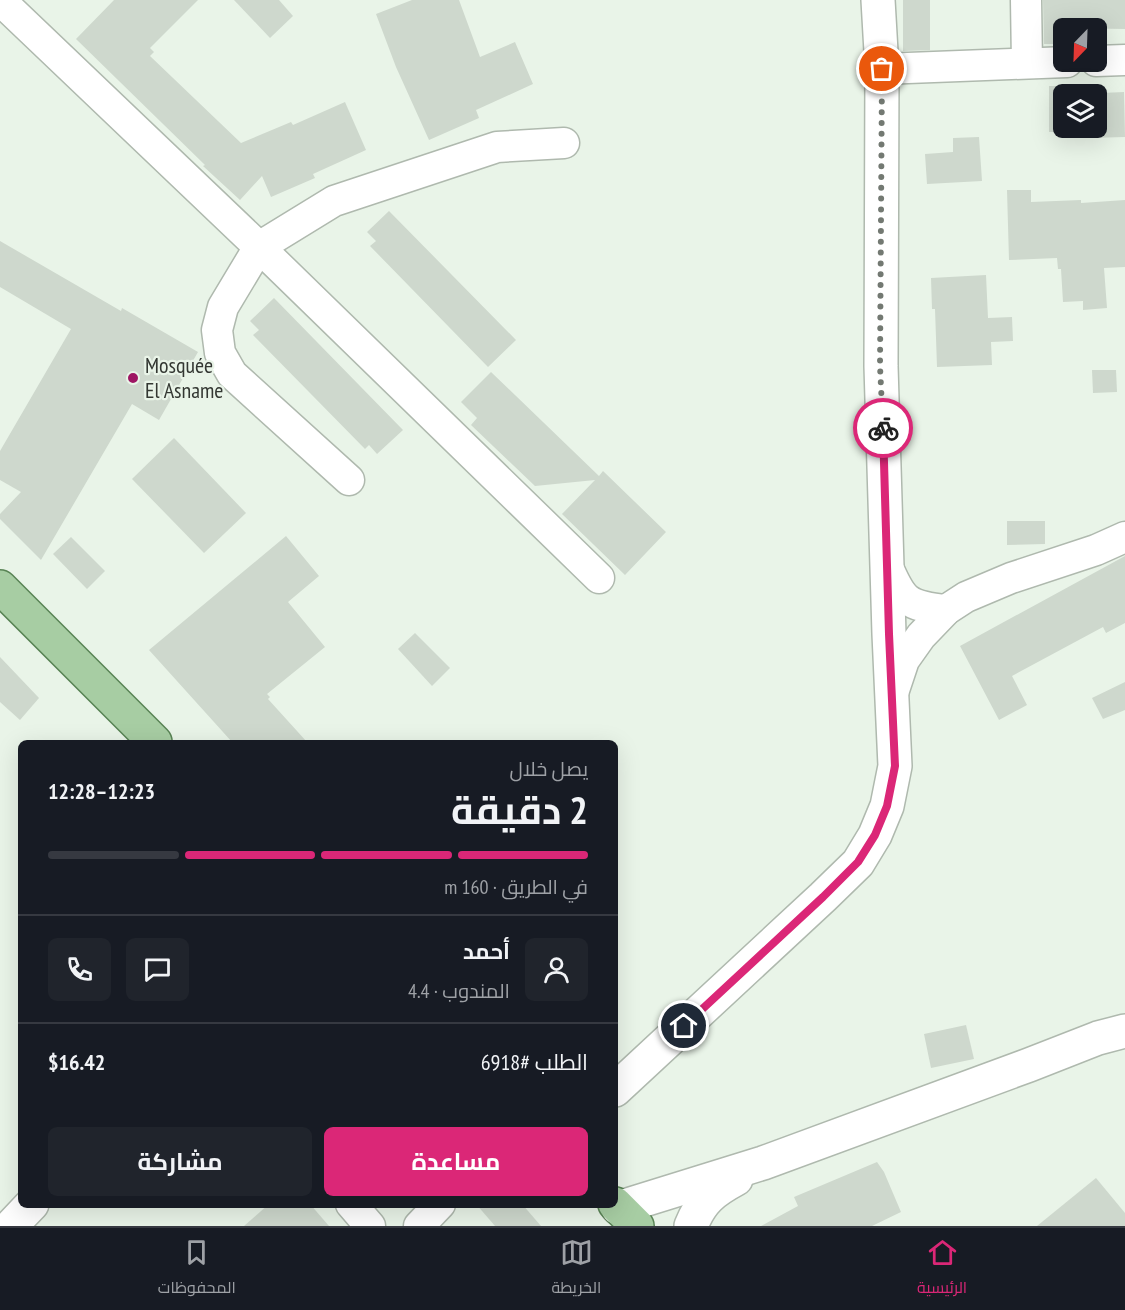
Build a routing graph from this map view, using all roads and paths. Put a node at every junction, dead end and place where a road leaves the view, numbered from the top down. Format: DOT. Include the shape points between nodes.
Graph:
graph roads {
  1 [pos="878,0"];
  2 [pos="1026,0"];
  3 [pos="5,13"];
  4 [pos="1125,60"];
  5 [pos="1107,61"];
  6 [pos="1053,62"];
  7 [pos="1027,63"];
  8 [pos="882,69"];
  9 [pos="564,143"];
  10 [pos="259,247"];
  11 [pos="349,480"];
  12 [pos="1125,537"];
  13 [pos="887,565"];
  14 [pos="599,578"];
  15 [pos="0,587"];
  16 [pos="946,610"];
  17 [pos="892,696"];
  18 [pos="153,740"];
  19 [pos="1125,1031"];
  20 [pos="618,1087"];
  21 [pos="763,1163"];
  22 [pos="28,1208"];
  23 [pos="354,1208"];
  24 [pos="436,1208"];
  25 [pos="623,1213"];
  26 [pos="11,1226"];
  27 [pos="370,1226"];
  28 [pos="419,1226"];
  29 [pos="691,1226"];
  1 -- 8 [label="street"];
  2 -- 7 [label="street"];
  3 -- 10 [label="street"];
  4 -- 5 [label="street"];
  6 -- 7 [label="street"];
  7 -- 8 [label="street"];
  8 -- 13 [label="street" via="880,366"];
  9 -- 10 [label="street" via="497,147 334,201"];
  10 -- 11 [label="street" via="223,307 217,330 220,353 232,374"];
  10 -- 14 [label="street"];
  12 -- 16 [label="street" via="1011,578"];
  13 -- 16 [label="street" via="896,587 911,602"];
  13 -- 17 [label="street"];
  15 -- 18 [label="main road"];
  16 -- 17 [label="street" via="904,660"];
  17 -- 20 [label="street" via="895,766 887,806 858,862"];
  19 -- 21 [label="street"];
  21 -- 25 [label="street"];
  21 -- 29 [label="street" via="704,1201"];
  22 -- 26 [label="street"];
  23 -- 27 [label="street"];
  24 -- 28 [label="street"];
}
